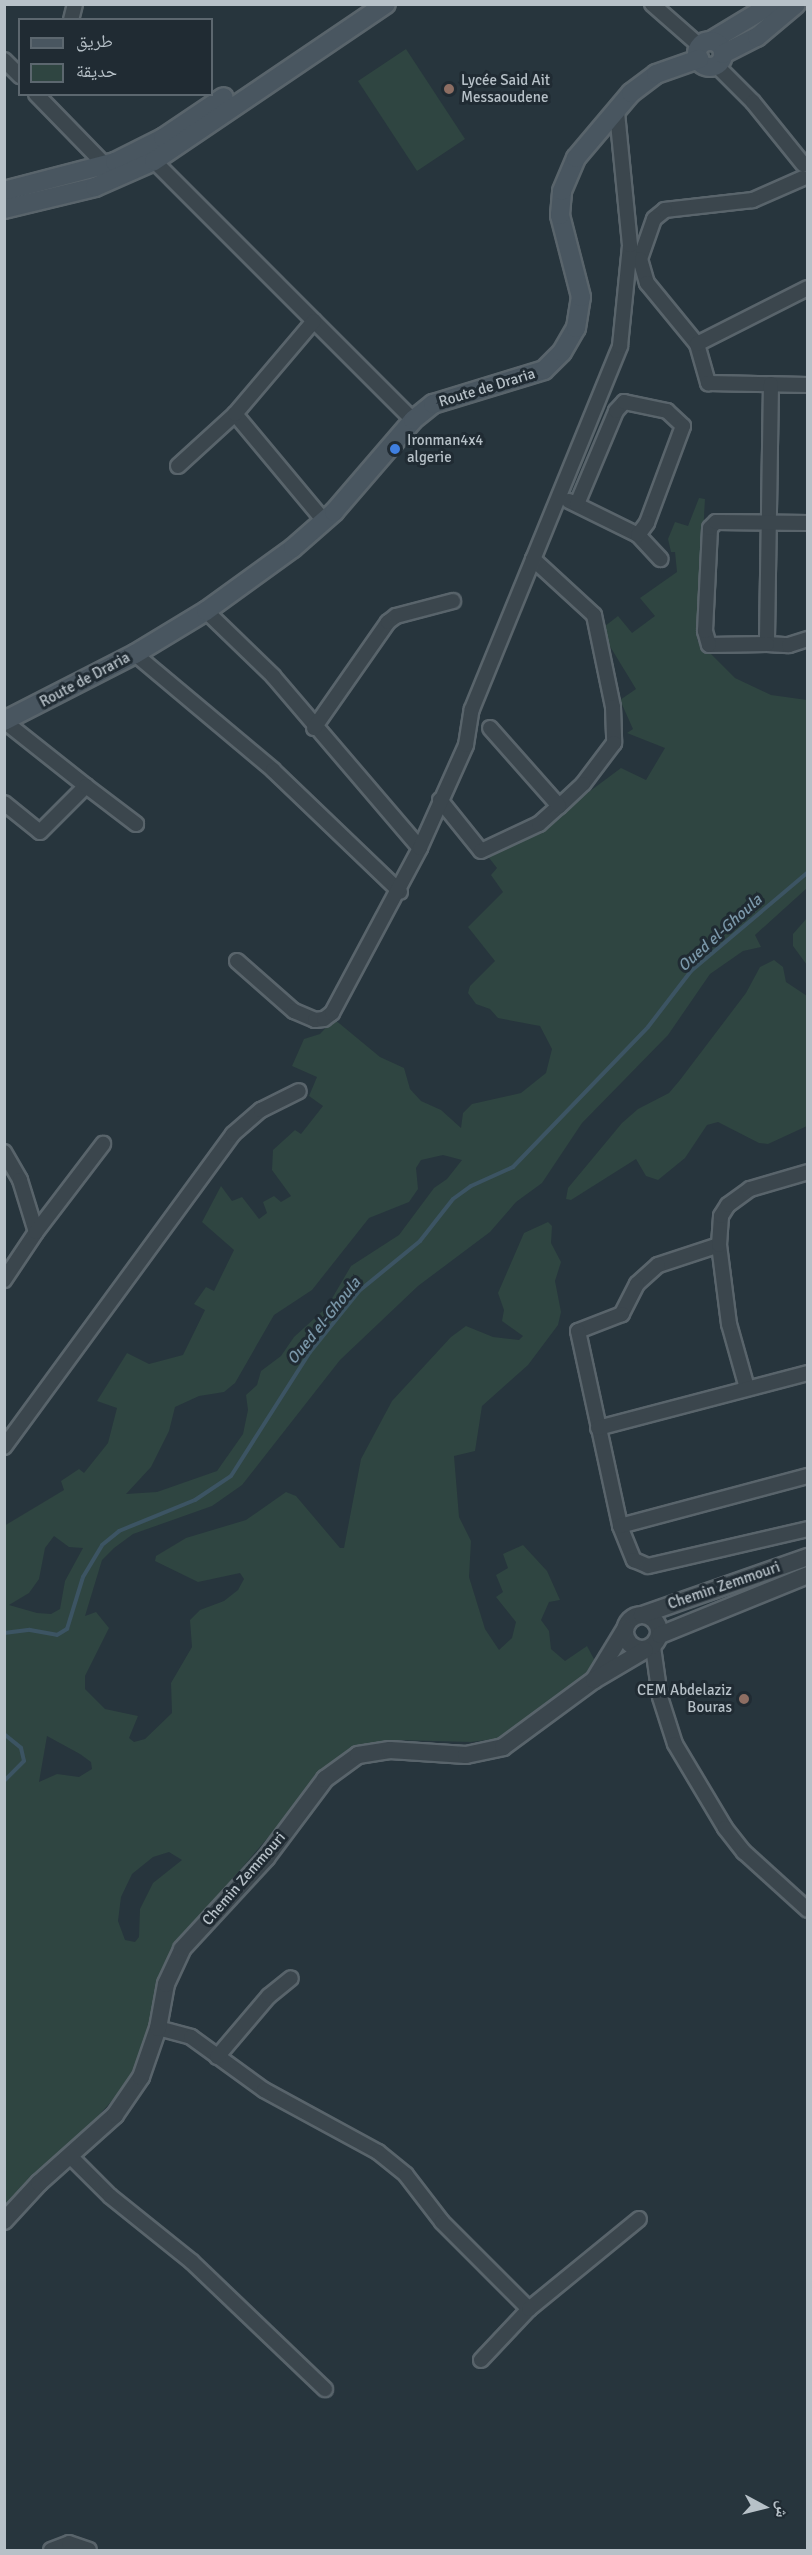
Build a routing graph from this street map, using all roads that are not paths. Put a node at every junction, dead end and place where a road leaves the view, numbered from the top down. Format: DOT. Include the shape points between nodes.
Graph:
graph roads {
  1 [pos="363,4"];
  2 [pos="386,4"];
  3 [pos="652,4"];
  4 [pos="772,4"];
  5 [pos="796,4"];
  6 [pos="710,53"];
  7 [pos="4,60"];
  8 [pos="18,74"];
  9 [pos="38,96"];
  10 [pos="53,96"];
  11 [pos="50,109"];
  12 [pos="617,113"];
  13 [pos="154,161"];
  14 [pos="105,166"];
  15 [pos="805,171"];
  16 [pos="4,191"];
  17 [pos="4,209"];
  18 [pos="807,288"];
  19 [pos="314,321"];
  20 [pos="697,344"];
  21 [pos="771,384"];
  22 [pos="807,385"];
  23 [pos="235,414"];
  24 [pos="413,420"];
  25 [pos="178,466"];
  26 [pos="559,496"];
  27 [pos="577,504"];
  28 [pos="769,520"];
  29 [pos="324,521"];
  30 [pos="807,523"];
  31 [pos="638,535"];
  32 [pos="533,559"];
  33 [pos="660,559"];
  34 [pos="453,601"];
  35 [pos="206,611"];
  36 [pos="807,639"];
  37 [pos="767,644"];
  38 [pos="135,654"];
  39 [pos="4,721"];
  40 [pos="314,728"];
  41 [pos="490,728"];
  42 [pos="86,786"];
  43 [pos="440,800"];
  44 [pos="4,804"];
  45 [pos="559,807"];
  46 [pos="136,824"];
  47 [pos="420,848"];
  48 [pos="400,892"];
  49 [pos="237,961"];
  50 [pos="299,1091"];
  51 [pos="103,1144"];
  52 [pos="4,1152"];
  53 [pos="807,1172"];
  54 [pos="36,1232"];
  55 [pos="719,1245"];
  56 [pos="4,1280"];
  57 [pos="807,1373"];
  58 [pos="747,1389"];
  59 [pos="598,1428"];
  60 [pos="4,1447"];
  61 [pos="807,1476"];
  62 [pos="620,1526"];
  63 [pos="807,1529"];
  64 [pos="807,1557"];
  65 [pos="807,1575"];
  66 [pos="642,1615"];
  67 [pos="625,1629"];
  68 [pos="652,1644"];
  69 [pos="594,1680"];
  70 [pos="807,1910"];
  71 [pos="291,1978"];
  72 [pos="158,2028"];
  73 [pos="217,2057"];
  74 [pos="71,2157"];
  75 [pos="639,2219"];
  76 [pos="4,2221"];
  77 [pos="529,2309"];
  78 [pos="481,2360"];
  79 [pos="325,2389"];
  80 [pos="51,2550"];
  81 [pos="89,2550"];
  1 -- 14 [label="main road" via="163,138"];
  2 -- 13 [label="main road"];
  3 -- 6 [label="street"];
  4 -- 6 [label="main road"];
  5 -- 6 [label="main road" via="757,37"];
  6 -- 12 [label="main road, Route de Draria" via="657,74 631,93"];
  6 -- 15 [label="street"];
  7 -- 8 [label="street"];
  9 -- 11 [label="street"];
  10 -- 11 [label="street"];
  11 -- 14 [label="street"];
  12 -- 24 [label="main road, Route de Draria" via="576,158 562,191 560,215 581,297 576,328 562,352 544,370 433,405"];
  12 -- 26 [label="street" via="630,245 626,314 620,346"];
  13 -- 17 [label="main road" via="95,186"];
  13 -- 19 [label="street"];
  14 -- 16 [label="main road"];
  15 -- 20 [label="street" via="753,200 676,206 654,219 641,248 642,272 659,300"];
  18 -- 20 [label="street"];
  19 -- 23 [label="street"];
  19 -- 24 [label="street"];
  20 -- 21 [label="street" via="708,383"];
  21 -- 22 [label="street"];
  21 -- 28 [label="street"];
  23 -- 25 [label="street"];
  23 -- 29 [label="street"];
  24 -- 29 [label="main road, Route de Draria" via="377,466"];
  26 -- 27 [label="street"];
  26 -- 32 [label="street"];
  27 -- 31 [label="street"];
  27 -- 31 [label="street" via="616,411 624,402 667,411 683,426 647,523"];
  28 -- 30 [label="street"];
  28 -- 37 [label="street"];
  28 -- 37 [label="street" via="716,522 710,528 705,631 709,645 714,647"];
  29 -- 35 [label="main road, Route de Draria"];
  31 -- 33 [label="street"];
  32 -- 43 [label="street" via="472,709 466,745"];
  32 -- 45 [label="street" via="594,615 612,707 614,743 583,784"];
  34 -- 40 [label="street" via="396,616 388,622"];
  35 -- 38 [label="main road, Route de Draria"];
  35 -- 40 [label="street" via="273,676"];
  36 -- 37 [label="street" via="789,645"];
  38 -- 39 [label="main road, Route de Draria"];
  38 -- 48 [label="street" via="273,770"];
  39 -- 42 [label="street"];
  40 -- 47 [label="street"];
  41 -- 45 [label="street"];
  42 -- 44 [label="street" via="40,832"];
  42 -- 46 [label="street"];
  43 -- 45 [label="street" via="481,851 539,824"];
  43 -- 47 [label="street"];
  47 -- 48 [label="street"];
  48 -- 49 [label="street" via="332,1013 324,1019 315,1020 294,1011"];
  50 -- 60 [label="street" via="261,1110 233,1134"];
  51 -- 54 [label="street"];
  52 -- 54 [label="street" via="20,1180"];
  53 -- 55 [label="street" via="750,1189 728,1205 721,1216"];
  54 -- 56 [label="street"];
  55 -- 58 [label="street" via="729,1324"];
  55 -- 59 [label="street" via="658,1265 637,1284 622,1314 579,1328"];
  57 -- 58 [label="street"];
  58 -- 59 [label="street"];
  59 -- 62 [label="street"];
  61 -- 62 [label="street"];
  62 -- 63 [label="street" via="634,1560 648,1566"];
  64 -- 66 [label="street, Chemin Zemmouri"];
  65 -- 68 [label="street, Chemin Zemmouri"];
  66 -- 67 [label="street, Chemin Zemmouri" via="631,1619"];
  66 -- 68 [label="street" via="653,1618"];
  67 -- 68 [label="street" via="627,1642"];
  67 -- 69 [label="street, Chemin Zemmouri"];
  68 -- 69 [label="street, Chemin Zemmouri"];
  68 -- 70 [label="street" via="660,1696 675,1744 737,1844"];
  69 -- 72 [label="street, Chemin Zemmouri" via="514,1741 491,1751 466,1755 379,1751 358,1755 325,1779 266,1858 182,1948 166,1984"];
  71 -- 73 [label="street" via="269,1996"];
  72 -- 73 [label="street" via="191,2037"];
  72 -- 74 [label="street, Chemin Zemmouri" via="141,2077 115,2115"];
  73 -- 77 [label="street" via="264,2090 378,2152 406,2175 442,2222"];
  74 -- 76 [label="street, Chemin Zemmouri" via="39,2183"];
  74 -- 79 [label="street" via="111,2196 192,2262"];
  75 -- 77 [label="street"];
  77 -- 78 [label="street"];
  80 -- 81 [label="street" via="69,2543"];
}
